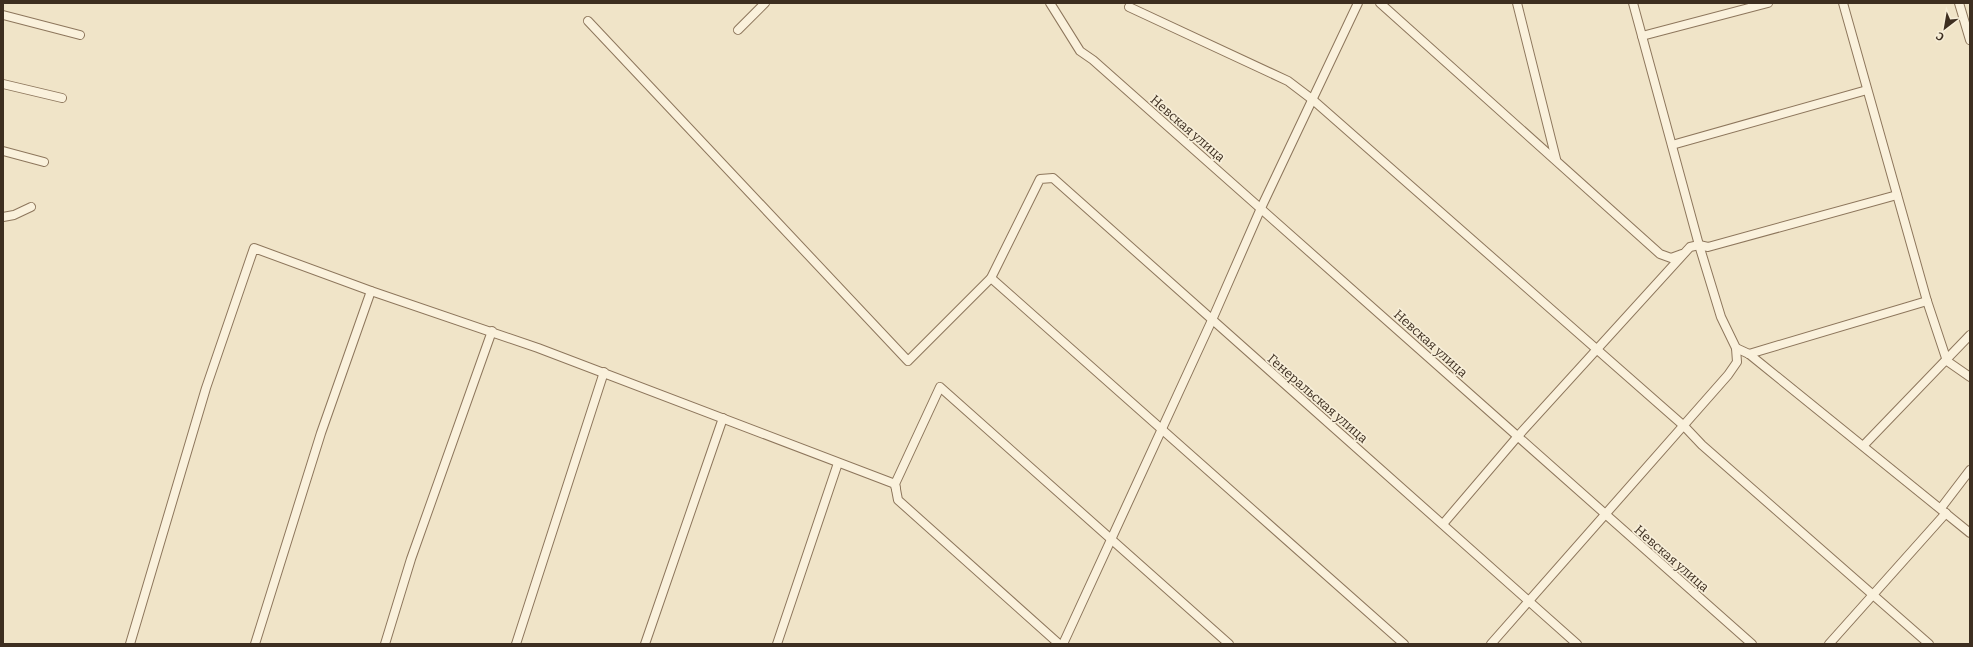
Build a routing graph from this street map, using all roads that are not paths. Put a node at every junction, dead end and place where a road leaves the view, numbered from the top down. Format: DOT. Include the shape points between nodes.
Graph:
graph roads {
  1 [pos="765,3"];
  2 [pos="1050,3"];
  3 [pos="1358,3"];
  4 [pos="1380,3"];
  5 [pos="1517,3"];
  6 [pos="1633,3"];
  7 [pos="1768,3"];
  8 [pos="1843,3"];
  9 [pos="1959,3"];
  10 [pos="1130,7"];
  11 [pos="3,15"];
  12 [pos="588,21"];
  13 [pos="738,30"];
  14 [pos="80,35"];
  15 [pos="1642,36"];
  16 [pos="1970,40"];
  17 [pos="3,84"];
  18 [pos="1867,90"];
  19 [pos="62,98"];
  20 [pos="1313,100"];
  21 [pos="1672,145"];
  22 [pos="3,151"];
  23 [pos="1556,159"];
  24 [pos="44,162"];
  25 [pos="1897,195"];
  26 [pos="31,207"];
  27 [pos="1261,208"];
  28 [pos="3,217"];
  29 [pos="1699,245"];
  30 [pos="1682,254"];
  31 [pos="991,278"];
  32 [pos="371,291"];
  33 [pos="1927,301"];
  34 [pos="1212,320"];
  35 [pos="492,331"];
  36 [pos="1970,335"];
  37 [pos="1736,348"];
  38 [pos="1596,350"];
  39 [pos="1749,354"];
  40 [pos="1947,361"];
  41 [pos="604,372"];
  42 [pos="1970,377"];
  43 [pos="723,418"];
  44 [pos="1684,426"];
  45 [pos="1161,430"];
  46 [pos="1518,436"];
  47 [pos="1864,445"];
  48 [pos="838,463"];
  49 [pos="1970,470"];
  50 [pos="895,484"];
  51 [pos="1943,511"];
  52 [pos="1606,515"];
  53 [pos="1443,524"];
  54 [pos="1970,533"];
  55 [pos="1111,538"];
  56 [pos="1874,595"];
  57 [pos="1529,601"];
  58 [pos="130,644"];
  59 [pos="255,644"];
  60 [pos="385,644"];
  61 [pos="516,644"];
  62 [pos="646,644"];
  63 [pos="777,644"];
  64 [pos="1059,644"];
  65 [pos="1063,644"];
  66 [pos="1230,644"];
  67 [pos="1404,644"];
  68 [pos="1491,644"];
  69 [pos="1578,644"];
  70 [pos="1752,644"];
  71 [pos="1829,644"];
  72 [pos="1929,644"];
  1 -- 13 [label="street"];
  2 -- 27 [label="street, Невская улица" via="1080,51"];
  3 -- 20 [label="street"];
  4 -- 23 [label="street"];
  5 -- 23 [label="street"];
  6 -- 15 [label="street"];
  7 -- 15 [label="street"];
  8 -- 18 [label="street"];
  9 -- 16 [label="street"];
  10 -- 20 [label="street" via="1288,81"];
  11 -- 14 [label="street"];
  12 -- 31 [label="street" via="908,361"];
  15 -- 21 [label="street"];
  17 -- 19 [label="street"];
  18 -- 21 [label="street"];
  18 -- 25 [label="street"];
  20 -- 27 [label="street"];
  20 -- 38 [label="street"];
  21 -- 29 [label="street"];
  22 -- 24 [label="street"];
  23 -- 30 [label="street" via="1660,254 1671,258"];
  25 -- 29 [label="street" via="1708,248"];
  25 -- 33 [label="street"];
  26 -- 28 [label="street"];
  27 -- 34 [label="street"];
  27 -- 46 [label="street, Невская улица"];
  29 -- 30 [label="street" via="1690,246"];
  29 -- 37 [label="street" via="1721,318"];
  30 -- 38 [label="street"];
  31 -- 34 [label="street, Генеральская улица" via="1040,179 1053,178"];
  31 -- 45 [label="street"];
  32 -- 35 [label="street"];
  32 -- 58 [label="street" via="254,248 206,388"];
  32 -- 59 [label="street" via="322,433"];
  33 -- 39 [label="street"];
  33 -- 40 [label="street"];
  34 -- 45 [label="street"];
  34 -- 53 [label="street, Генеральская улица"];
  35 -- 41 [label="street"];
  35 -- 60 [label="street" via="419,536"];
  36 -- 40 [label="street"];
  37 -- 39 [label="street"];
  37 -- 44 [label="street" via="1736,362 1728,376"];
  38 -- 44 [label="street"];
  38 -- 46 [label="street"];
  39 -- 47 [label="street"];
  40 -- 42 [label="street"];
  40 -- 47 [label="street"];
  41 -- 43 [label="street"];
  41 -- 61 [label="street"];
  43 -- 48 [label="street"];
  43 -- 62 [label="street"];
  44 -- 52 [label="street"];
  44 -- 56 [label="street" via="1702,445"];
  45 -- 55 [label="street"];
  45 -- 67 [label="street"];
  46 -- 52 [label="street, Невская улица"];
  46 -- 53 [label="street"];
  47 -- 51 [label="street"];
  48 -- 50 [label="street"];
  48 -- 63 [label="street"];
  49 -- 51 [label="street"];
  50 -- 55 [label="street" via="940,387"];
  50 -- 64 [label="street" via="898,500"];
  51 -- 54 [label="street"];
  51 -- 56 [label="street"];
  52 -- 57 [label="street"];
  52 -- 70 [label="street, Невская улица"];
  53 -- 57 [label="street, Генеральская улица"];
  55 -- 65 [label="street"];
  55 -- 66 [label="street"];
  56 -- 71 [label="street"];
  56 -- 72 [label="street"];
  57 -- 68 [label="street"];
  57 -- 69 [label="street, Генеральская улица"];
}
